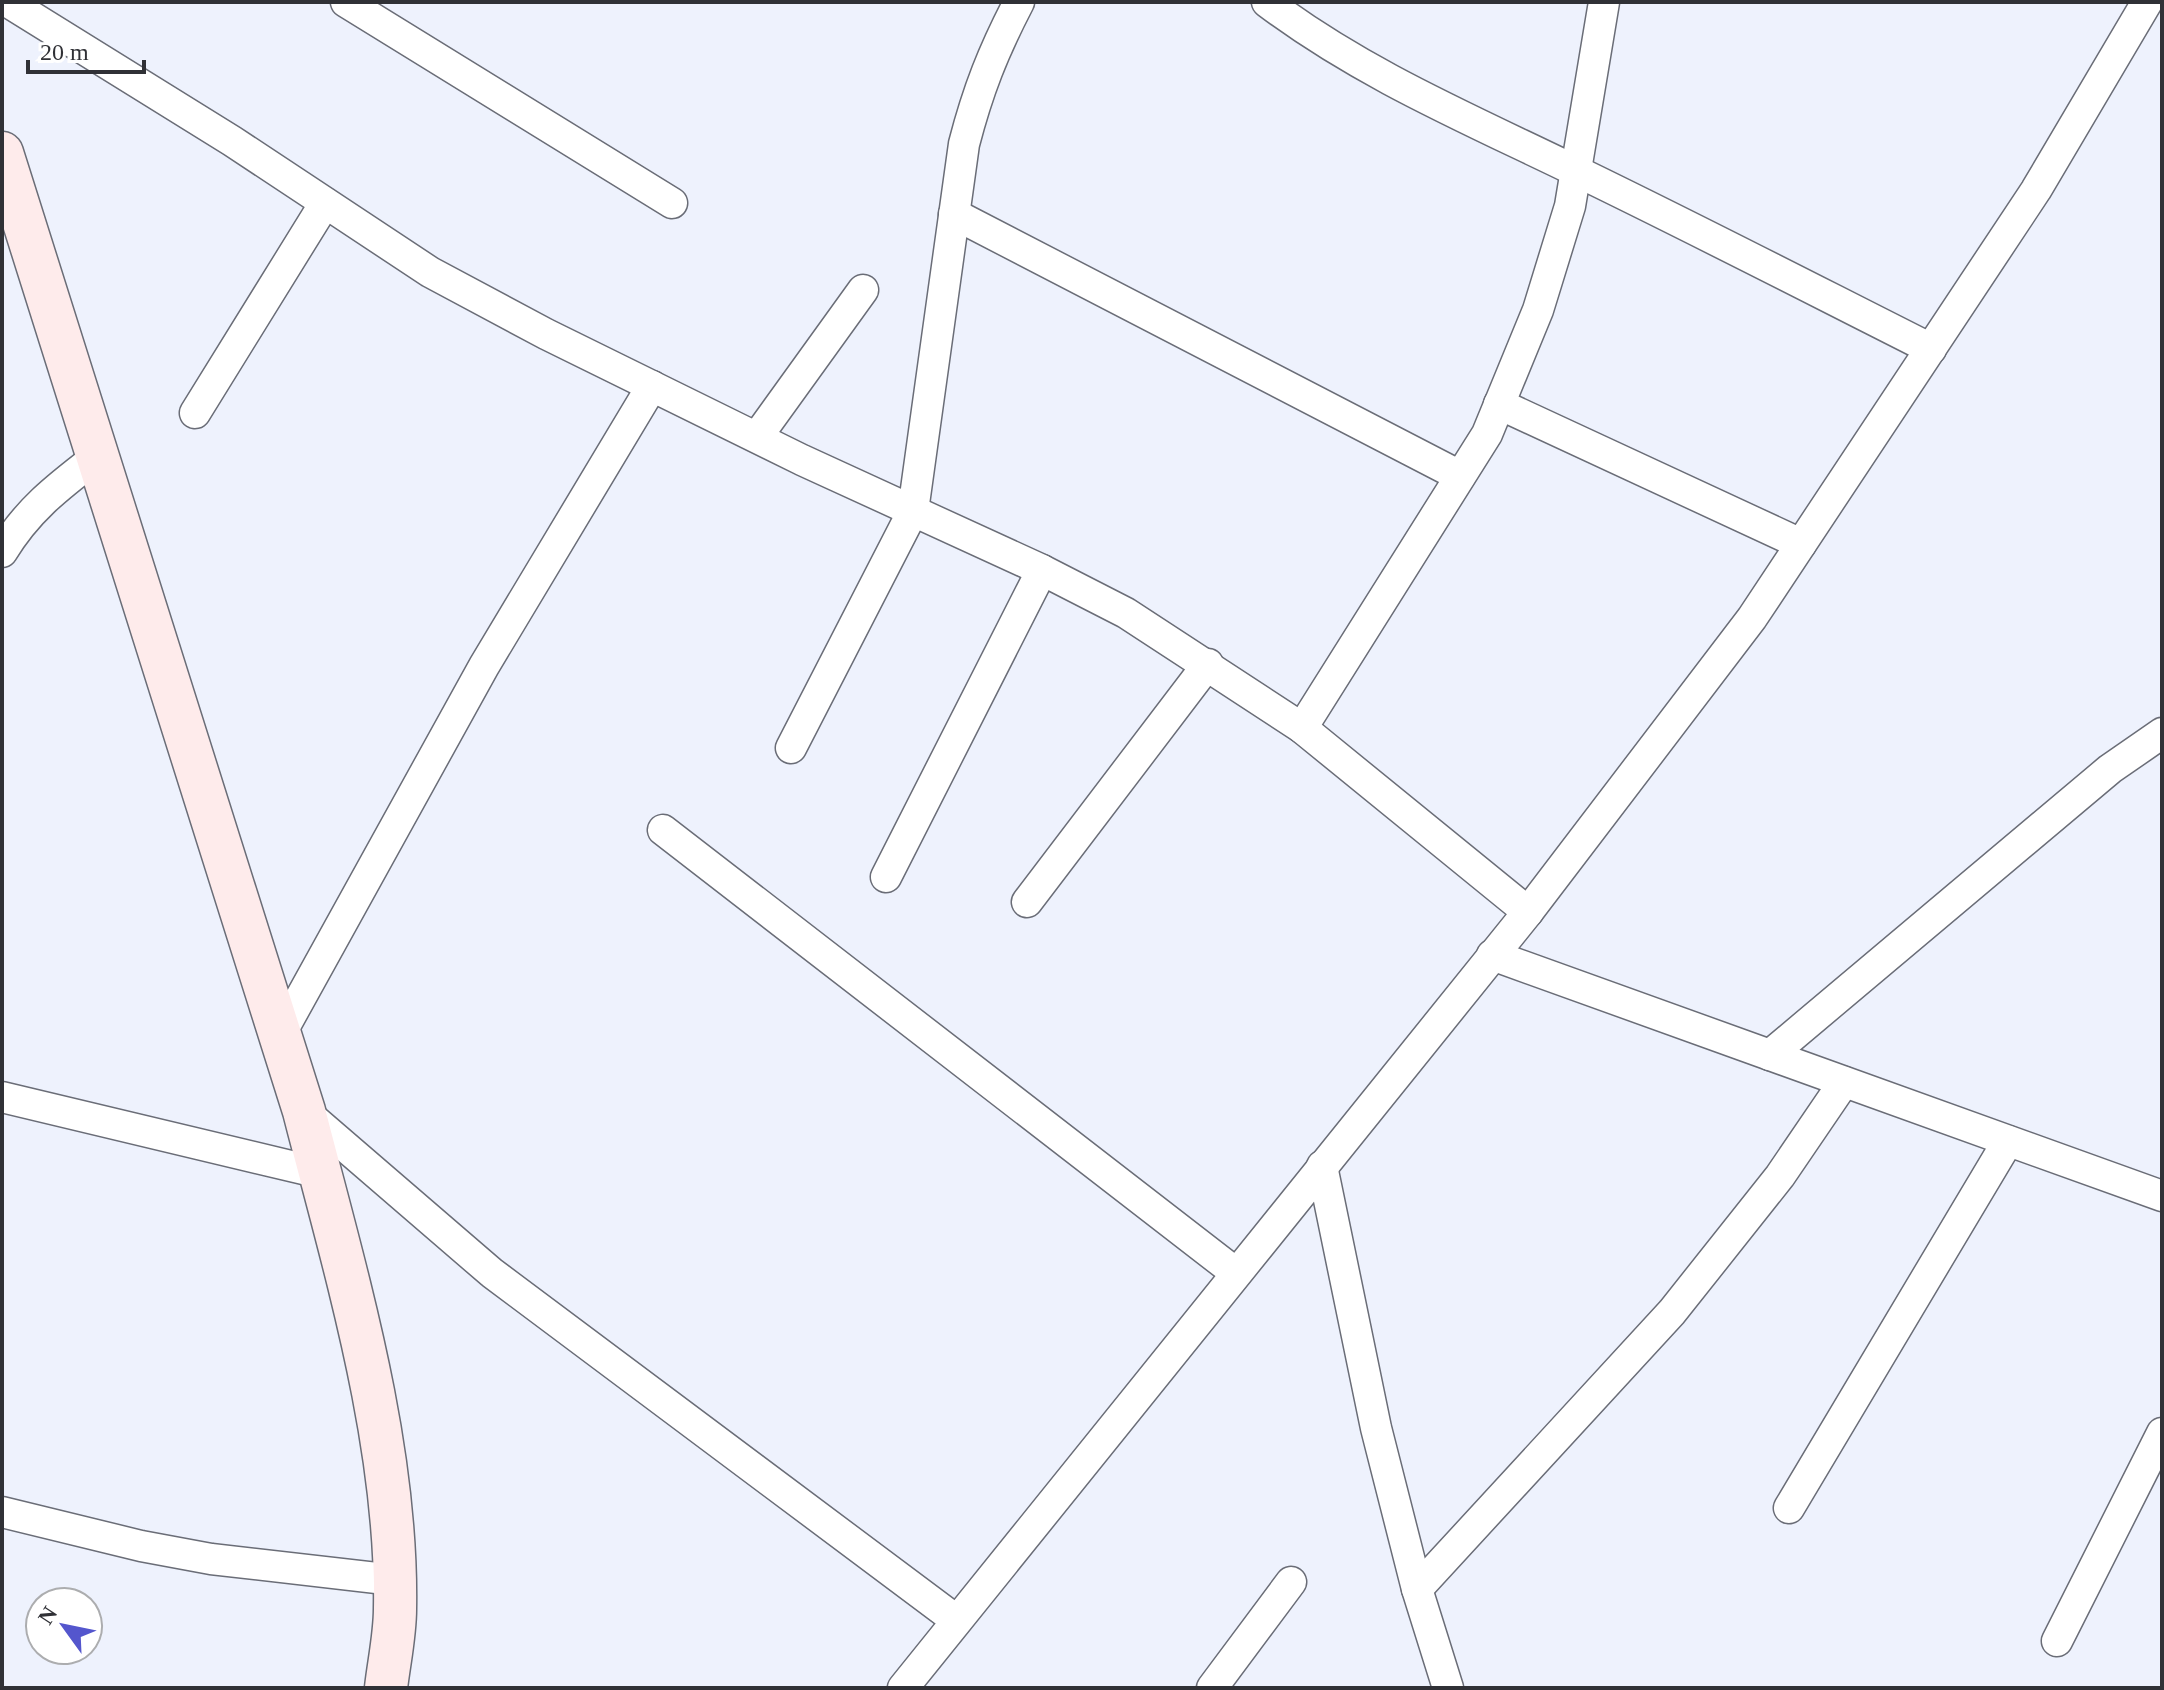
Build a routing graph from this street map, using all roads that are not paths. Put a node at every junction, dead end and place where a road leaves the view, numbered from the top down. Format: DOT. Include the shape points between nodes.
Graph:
graph roads {
  1 [pos="8,2"];
  2 [pos="346,2"];
  3 [pos="1019,2"];
  4 [pos="1267,2"];
  5 [pos="1604,2"];
  6 [pos="2147,2"];
  7 [pos="2,153"];
  8 [pos="1576,170"];
  9 [pos="325,203"];
  10 [pos="672,203"];
  11 [pos="12,213"];
  12 [pos="954,214"];
  13 [pos="863,290"];
  14 [pos="1931,349"];
  15 [pos="652,386"];
  16 [pos="1499,404"];
  17 [pos="195,413"];
  18 [pos="757,437"];
  19 [pos="98,456"];
  20 [pos="1460,476"];
  21 [pos="913,511"];
  22 [pos="1801,544"];
  23 [pos="2,552"];
  24 [pos="1042,570"];
  25 [pos="1208,664"];
  26 [pos="1302,728"];
  27 [pos="2162,733"];
  28 [pos="791,748"];
  29 [pos="663,830"];
  30 [pos="886,877"];
  31 [pos="1027,902"];
  32 [pos="1528,912"];
  33 [pos="1492,955"];
  34 [pos="280,1035"];
  35 [pos="1770,1055"];
  36 [pos="1844,1082"];
  37 [pos="2,1097"];
  38 [pos="304,1111"];
  39 [pos="2008,1141"];
  40 [pos="1322,1166"];
  41 [pos="320,1173"];
  42 [pos="2162,1196"];
  43 [pos="1236,1273"];
  44 [pos="2162,1433"];
  45 [pos="1789,1508"];
  46 [pos="2,1512"];
  47 [pos="394,1580"];
  48 [pos="1291,1582"];
  49 [pos="1417,1589"];
  50 [pos="956,1620"];
  51 [pos="2057,1641"];
  52 [pos="386,1688"];
  53 [pos="903,1688"];
  54 [pos="1212,1688"];
  55 [pos="1448,1688"];
  1 -- 9 [label="street"];
  2 -- 10 [label="street"];
  3 -- 12 [label="street" via="977,93"];
  4 -- 8 [label="street" via="1347,56"];
  5 -- 8 [label="street"];
  6 -- 14 [label="street" via="2036,190"];
  7 -- 11 [label="street"];
  8 -- 14 [label="street"];
  8 -- 16 [label="street" via="1538,310"];
  9 -- 15 [label="street" via="430,272"];
  9 -- 17 [label="street"];
  11 -- 19 [label="street"];
  12 -- 20 [label="street"];
  12 -- 21 [label="street"];
  13 -- 18 [label="street"];
  14 -- 22 [label="street"];
  15 -- 18 [label="street"];
  15 -- 34 [label="street" via="484,666"];
  16 -- 20 [label="street"];
  16 -- 22 [label="street"];
  18 -- 21 [label="street"];
  19 -- 23 [label="street" via="45,496"];
  19 -- 34 [label="street"];
  20 -- 26 [label="street"];
  21 -- 24 [label="street"];
  21 -- 28 [label="street"];
  22 -- 32 [label="street" via="1752,618"];
  24 -- 25 [label="street"];
  24 -- 30 [label="street"];
  25 -- 26 [label="street"];
  25 -- 31 [label="street"];
  26 -- 32 [label="street"];
  27 -- 35 [label="street" via="2110,769"];
  29 -- 43 [label="street"];
  32 -- 33 [label="street"];
  33 -- 35 [label="street"];
  33 -- 40 [label="street"];
  34 -- 38 [label="street"];
  35 -- 36 [label="street"];
  36 -- 39 [label="street"];
  36 -- 49 [label="street" via="1780,1176 1672,1312"];
  37 -- 41 [label="street"];
  38 -- 41 [label="street"];
  38 -- 50 [label="street" via="492,1273"];
  39 -- 42 [label="street"];
  39 -- 45 [label="street"];
  40 -- 43 [label="street"];
  40 -- 49 [label="street" via="1376,1428"];
  41 -- 47 [label="street" via="377,1411 392,1519"];
  43 -- 50 [label="street"];
  44 -- 51 [label="street"];
  46 -- 47 [label="street" via="211,1559"];
  47 -- 52 [label="street"];
  48 -- 54 [label="street"];
  49 -- 55 [label="street"];
  50 -- 53 [label="street"];
}
